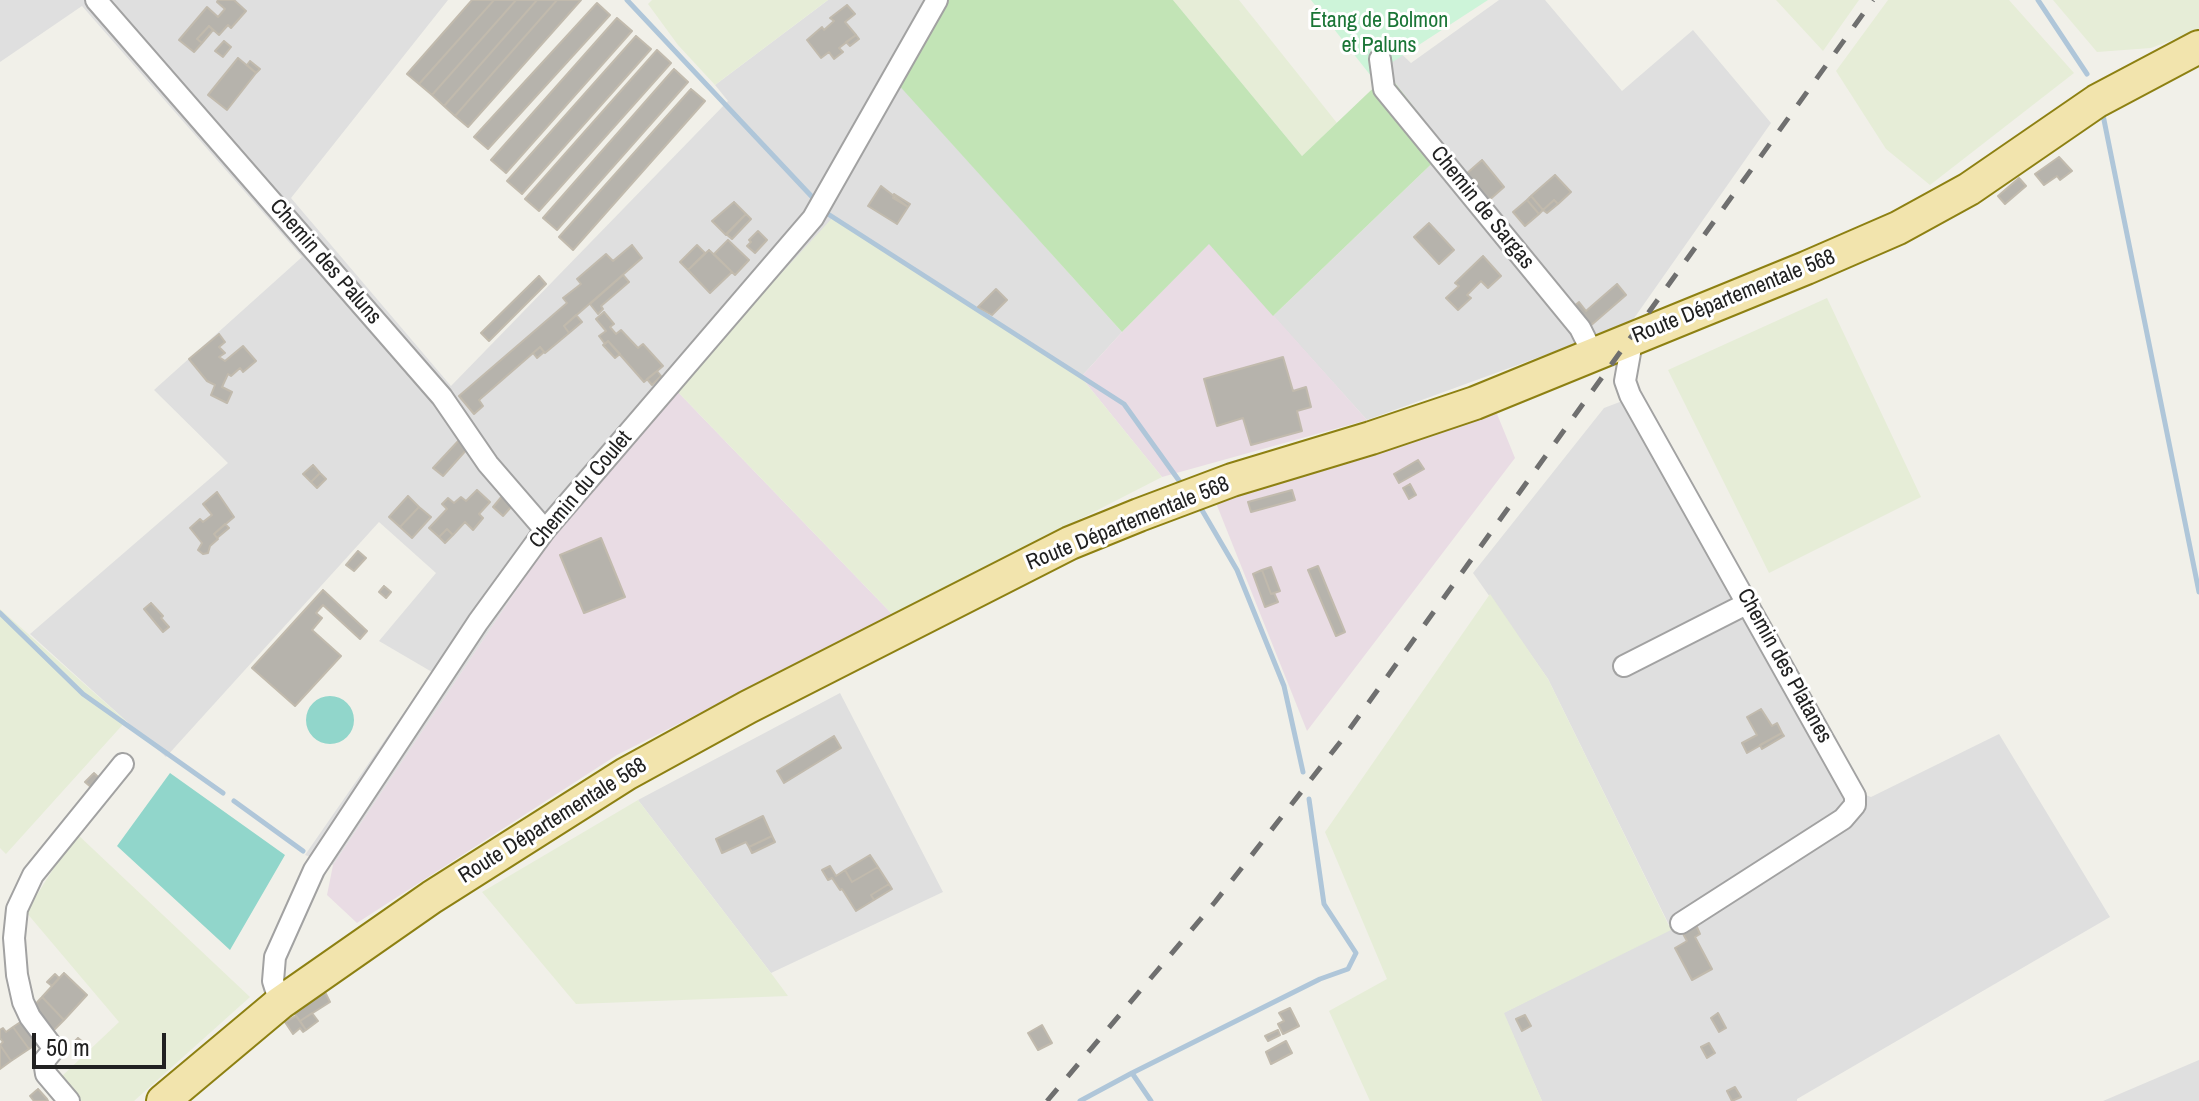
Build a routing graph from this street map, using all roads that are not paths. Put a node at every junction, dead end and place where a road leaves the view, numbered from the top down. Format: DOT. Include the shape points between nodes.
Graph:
graph roads {
  1 [pos="96,0"];
  2 [pos="936,0"];
  3 [pos="2199,47"];
  4 [pos="1380,59"];
  5 [pos="1628,341"];
  6 [pos="1593,354"];
  7 [pos="545,530"];
  8 [pos="1748,603"];
  9 [pos="1624,666"];
  10 [pos="123,764"];
  11 [pos="1681,923"];
  12 [pos="280,1003"];
  13 [pos="69,1101"];
  14 [pos="163,1101"];
  1 -- 7 [label="street, Chemin des Paluns" via="442,397 488,464"];
  2 -- 7 [label="street, Chemin du Coulet" via="813,218"];
  3 -- 5 [label="main road, Route Départementale 568" via="2097,101 1939,207"];
  4 -- 6 [label="street, Chemin de Sargas" via="1384,89 1580,328"];
  5 -- 6 [label="main road, Route Départementale 568"];
  5 -- 8 [label="street, Chemin des Platanes" via="1625,381 1630,395"];
  6 -- 12 [label="main road, Route Départementale 568" via="1422,421 1185,496 1044,556 626,774 445,888"];
  7 -- 12 [label="street, Chemin du Coulet" via="314,870 275,957 273,981"];
  8 -- 9 [label="street"];
  8 -- 11 [label="street, Chemin des Platanes" via="1852,787 1855,805 1843,819"];
  10 -- 13 [label="street" via="33,875 17,909 14,938 23,1002 54,1049 44,1061 46,1074"];
  12 -- 14 [label="main road, Route Départementale 568"];
}
